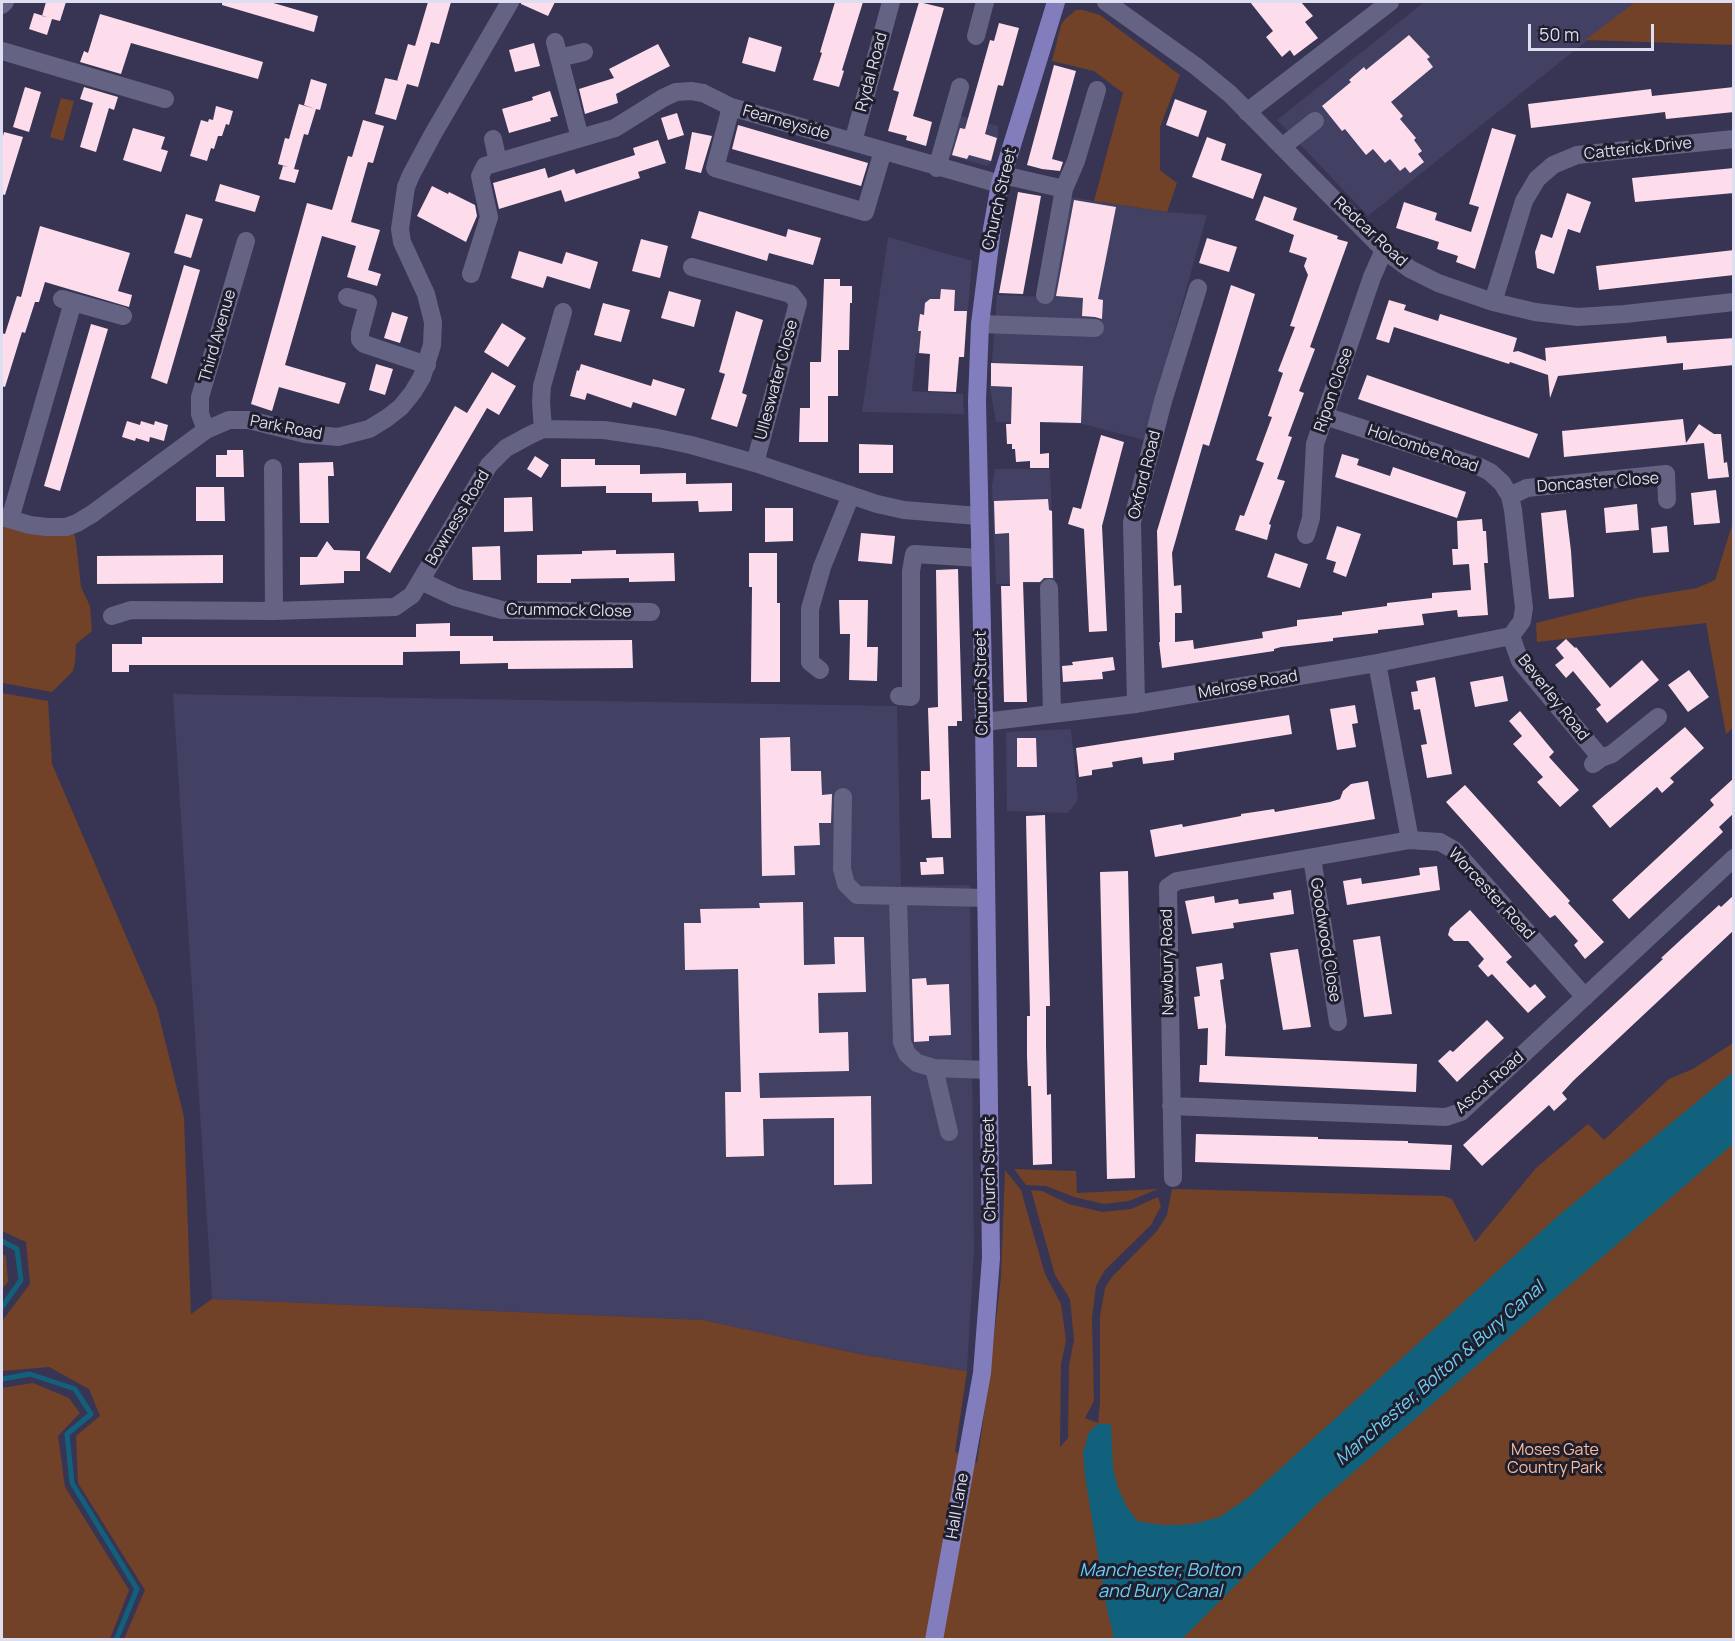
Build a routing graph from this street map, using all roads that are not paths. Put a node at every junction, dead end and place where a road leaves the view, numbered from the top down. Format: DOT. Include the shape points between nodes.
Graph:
graph roads {
  1 [pos="510,2"];
  2 [pos="891,2"];
  3 [pos="985,2"];
  4 [pos="1056,2"];
  5 [pos="1106,2"];
  6 [pos="1390,2"];
  7 [pos="976,36"];
  8 [pos="2,51"];
  9 [pos="584,52"];
  10 [pos="960,87"];
  11 [pos="1097,90"];
  12 [pos="165,99"];
  13 [pos="732,107"];
  14 [pos="1247,112"];
  15 [pos="1315,121"];
  16 [pos="580,138"];
  17 [pos="493,139"];
  18 [pos="1734,139"];
  19 [pos="853,142"];
  20 [pos="1282,147"];
  21 [pos="883,151"];
  22 [pos="491,164"];
  23 [pos="937,168"];
  24 [pos="1002,180"];
  25 [pos="1064,189"];
  26 [pos="246,241"];
  27 [pos="1384,250"];
  28 [pos="692,267"];
  29 [pos="471,274"];
  30 [pos="1198,288"];
  31 [pos="1045,295"];
  32 [pos="347,297"];
  33 [pos="1492,302"];
  34 [pos="1734,302"];
  35 [pos="563,312"];
  36 [pos="123,316"];
  37 [pos="980,324"];
  38 [pos="1095,328"];
  39 [pos="426,365"];
  40 [pos="1325,416"];
  41 [pos="543,429"];
  42 [pos="206,430"];
  43 [pos="755,463"];
  44 [pos="273,468"];
  45 [pos="851,495"];
  46 [pos="1510,496"];
  47 [pos="1667,500"];
  48 [pos="978,516"];
  49 [pos="6,518"];
  50 [pos="1306,535"];
  51 [pos="980,558"];
  52 [pos="421,581"];
  53 [pos="1049,588"];
  54 [pos="274,611"];
  55 [pos="651,612"];
  56 [pos="112,616"];
  57 [pos="1510,636"];
  58 [pos="1377,663"];
  59 [pos="820,670"];
  60 [pos="899,696"];
  61 [pos="1136,704"];
  62 [pos="1052,714"];
  63 [pos="1658,717"];
  64 [pos="984,722"];
  65 [pos="843,797"];
  66 [pos="1410,840"];
  67 [pos="1312,858"];
  68 [pos="1734,858"];
  69 [pos="898,897"];
  70 [pos="986,898"];
  71 [pos="1585,998"];
  72 [pos="1338,1022"];
  73 [pos="934,1068"];
  74 [pos="988,1070"];
  75 [pos="1171,1106"];
  76 [pos="949,1132"];
  77 [pos="1173,1178"];
  78 [pos="982,1373"];
  79 [pos="934,1640"];
  1 -- 39 [label="street, Park Road" via="406,188 402,242 434,322"];
  2 -- 19 [label="street, Rydal Road"];
  3 -- 7 [label="street"];
  4 -- 24 [label="main road, Church Street"];
  5 -- 14 [label="street, Redcar Road" via="1197,67"];
  6 -- 14 [label="street"];
  8 -- 12 [label="street"];
  9 -- 16 [label="street" via="557,50"];
  10 -- 23 [label="street"];
  11 -- 25 [label="street"];
  13 -- 16 [label="street, Fearneyside" via="703,93 676,92 615,128"];
  13 -- 19 [label="street, Fearneyside"];
  13 -- 21 [label="street" via="715,168 865,212"];
  14 -- 20 [label="street, Redcar Road"];
  15 -- 20 [label="street"];
  16 -- 22 [label="street, Fearneyside"];
  17 -- 22 [label="street"];
  18 -- 33 [label="street, Catterick Drive" via="1577,155 1553,165 1537,179 1524,201"];
  19 -- 21 [label="street, Fearneyside"];
  20 -- 27 [label="street, Redcar Road"];
  21 -- 23 [label="street, Fearneyside"];
  22 -- 29 [label="street" via="480,176 489,217"];
  23 -- 24 [label="street, Fearneyside"];
  24 -- 25 [label="street, Fearneyside"];
  24 -- 37 [label="main road, Church Street"];
  25 -- 31 [label="street"];
  26 -- 42 [label="street, Third Avenue" via="200,397 200,414"];
  27 -- 33 [label="street, Redcar Road" via="1438,283"];
  27 -- 40 [label="street, Ripon Close"];
  28 -- 43 [label="street, Ulleswater Close" via="791,294 798,303"];
  30 -- 61 [label="street, Oxford Road" via="1163,401 1132,522"];
  32 -- 39 [label="street" via="368,303 360,333 364,344"];
  33 -- 34 [label="street, Redcar Road" via="1578,317"];
  35 -- 41 [label="street" via="542,386"];
  36 -- 49 [label="street" via="67,301"];
  37 -- 38 [label="street"];
  37 -- 48 [label="main road, Church Street" via="976,388"];
  39 -- 42 [label="street, Park Road" via="401,407 369,429 354,434 321,437 249,420 229,420"];
  40 -- 46 [label="street, Holcombe Road" via="1480,467 1496,478"];
  40 -- 50 [label="street, Ripon Close" via="1315,444 1311,518"];
  41 -- 43 [label="street, Bowness Road" via="634,434"];
  41 -- 52 [label="street, Bowness Road" via="506,448 489,465"];
  42 -- 49 [label="street, Park Road" via="77,523 47,527"];
  43 -- 45 [label="street, Bowness Road"];
  44 -- 54 [label="street" via="265,508"];
  45 -- 48 [label="street, Bowness Road" via="904,510"];
  45 -- 59 [label="street" via="810,609 810,662"];
  46 -- 47 [label="street, Doncaster Close" via="1527,488 1666,474"];
  46 -- 57 [label="street" via="1524,608 1520,625"];
  48 -- 51 [label="main road, Church Street"];
  51 -- 60 [label="street" via="914,554 911,697"];
  51 -- 64 [label="main road, Church Street"];
  52 -- 54 [label="street, Bowness Road" via="412,595 395,608"];
  52 -- 55 [label="street, Crummock Close" via="462,600 502,610"];
  53 -- 62 [label="street"];
  54 -- 56 [label="street, Bowness Road" via="131,610"];
  57 -- 58 [label="street, Melrose Road"];
  57 -- 63 [label="street, Beverley Road" via="1520,661 1597,761 1612,754"];
  58 -- 61 [label="street, Melrose Road"];
  58 -- 66 [label="street"];
  61 -- 62 [label="street, Melrose Road"];
  62 -- 64 [label="street, Melrose Road"];
  64 -- 70 [label="main road, Church Street"];
  65 -- 69 [label="street" via="842,869 846,884 857,895"];
  66 -- 67 [label="street, Newbury Road"];
  66 -- 71 [label="street, Worcester Road" via="1440,842 1454,850"];
  67 -- 72 [label="street, Goodwood Close"];
  67 -- 75 [label="street, Newbury Road" via="1177,881 1168,887"];
  68 -- 71 [label="street, Ascot Road"];
  69 -- 70 [label="street"];
  69 -- 73 [label="street" via="902,1042 917,1063"];
  70 -- 74 [label="main road, Church Street"];
  71 -- 75 [label="street, Ascot Road" via="1454,1116"];
  73 -- 74 [label="street"];
  73 -- 76 [label="street"];
  74 -- 78 [label="main road, Church Street" via="991,1258"];
  75 -- 77 [label="street, Newbury Road"];
  78 -- 79 [label="main road, Hall Lane"];
}
